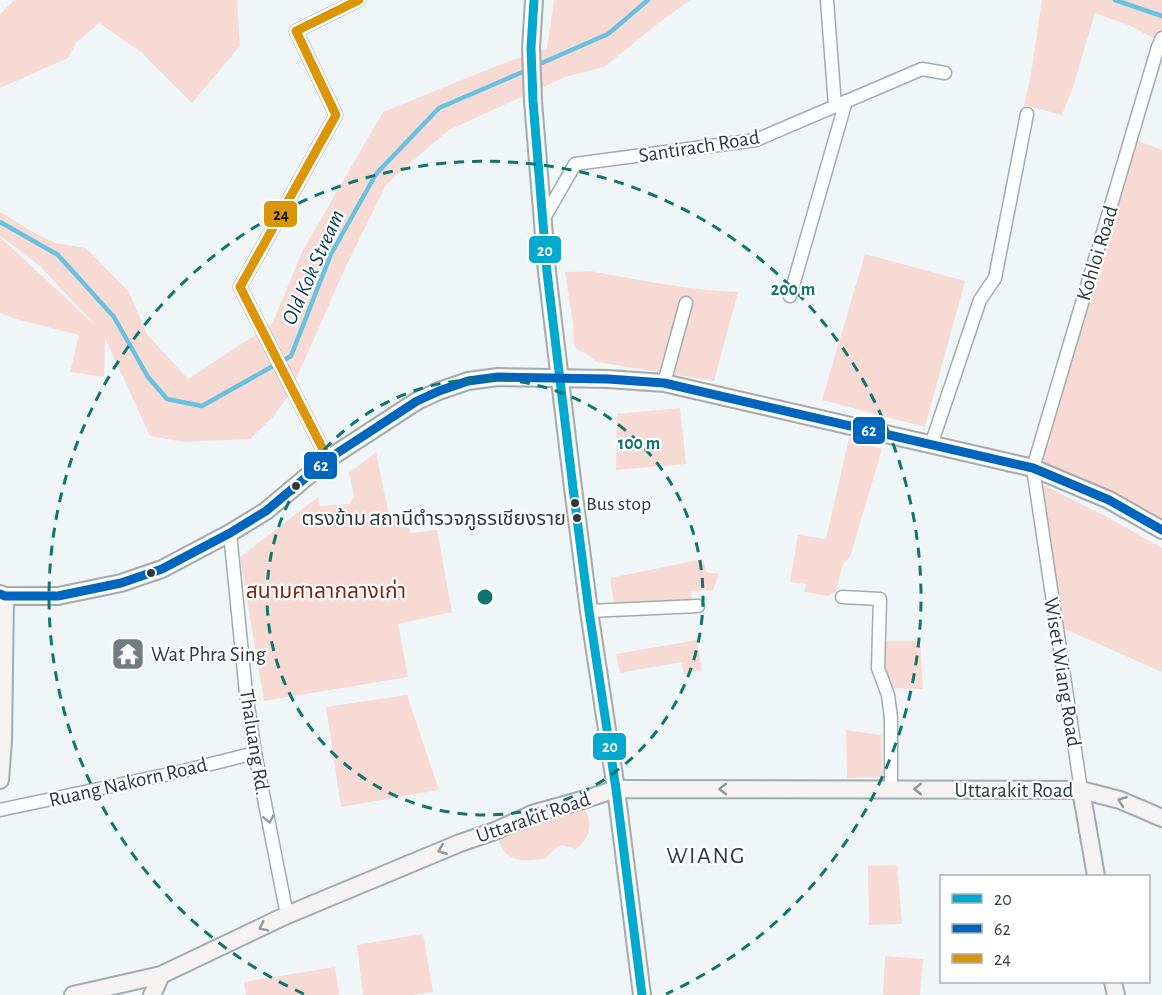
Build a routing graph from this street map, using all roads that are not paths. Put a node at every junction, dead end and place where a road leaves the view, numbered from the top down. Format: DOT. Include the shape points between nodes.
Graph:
graph roads {
  1 [pos="359,0"];
  2 [pos="534,0"];
  3 [pos="827,0"];
  4 [pos="1160,42"];
  5 [pos="945,73"];
  6 [pos="841,104"];
  7 [pos="1027,114"];
  8 [pos="543,220"];
  9 [pos="790,296"];
  10 [pos="686,303"];
  11 [pos="559,378"];
  12 [pos="664,383"];
  13 [pos="931,445"];
  14 [pos="328,459"];
  15 [pos="1033,468"];
  16 [pos="1162,530"];
  17 [pos="230,533"];
  18 [pos="3,595"];
  19 [pos="842,597"];
  20 [pos="698,606"];
  21 [pos="589,611"];
  22 [pos="255,753"];
  23 [pos="0,780"];
  24 [pos="616,789"];
  25 [pos="891,789"];
  26 [pos="1081,790"];
  27 [pos="0,810"];
  28 [pos="1162,818"];
  29 [pos="1096,875"];
  30 [pos="287,915"];
  31 [pos="161,975"];
  32 [pos="116,991"];
  33 [pos="73,995"];
  34 [pos="152,995"];
  35 [pos="642,995"];
  1 -- 14 [label="street" via="296,31 336,115 240,287"];
  2 -- 8 [label="main road" via="533,101"];
  3 -- 6 [label="street"];
  4 -- 15 [label="street, Kohloi Road"];
  5 -- 6 [label="street, Santirach Road" via="922,69"];
  6 -- 8 [label="street, Santirach Road" via="756,140 575,165"];
  6 -- 9 [label="street"];
  7 -- 13 [label="street" via="995,278 980,300"];
  8 -- 11 [label="main road"];
  10 -- 12 [label="street"];
  11 -- 12 [label="main road"];
  11 -- 14 [label="main road" via="498,377 468,381 439,391 417,400"];
  11 -- 21 [label="main road"];
  12 -- 13 [label="main road"];
  13 -- 15 [label="main road"];
  14 -- 17 [label="main road" via="266,511"];
  15 -- 16 [label="main road" via="1109,500"];
  15 -- 26 [label="street, Wiset Wiang Road"];
  17 -- 18 [label="main road" via="162,569 122,583 58,596"];
  17 -- 22 [label="street, Thaluang Rd."];
  18 -- 23 [label="main road"];
  19 -- 25 [label="street" via="880,598 878,668 891,718"];
  20 -- 21 [label="street"];
  21 -- 24 [label="main road"];
  22 -- 27 [label="street, Ruang Nakorn Road"];
  22 -- 30 [label="street, Thaluang Rd., one-way"];
  25 -- 24 [label="main road, Uttarakit Road, one-way"];
  24 -- 30 [label="main road, Uttarakit Road, one-way" via="532,814"];
  24 -- 35 [label="main road"];
  26 -- 25 [label="main road, Uttarakit Road, one-way"];
  28 -- 26 [label="main road, Uttarakit Road, one-way" via="1120,800"];
  26 -- 29 [label="main road, Wiset Wiang Road"];
  30 -- 31 [label="main road, Uttarakit Road, one-way"];
  31 -- 32 [label="main road, Uttarakit Road"];
  31 -- 34 [label="main road"];
  32 -- 33 [label="main road, Uttarakit Road"];
}
